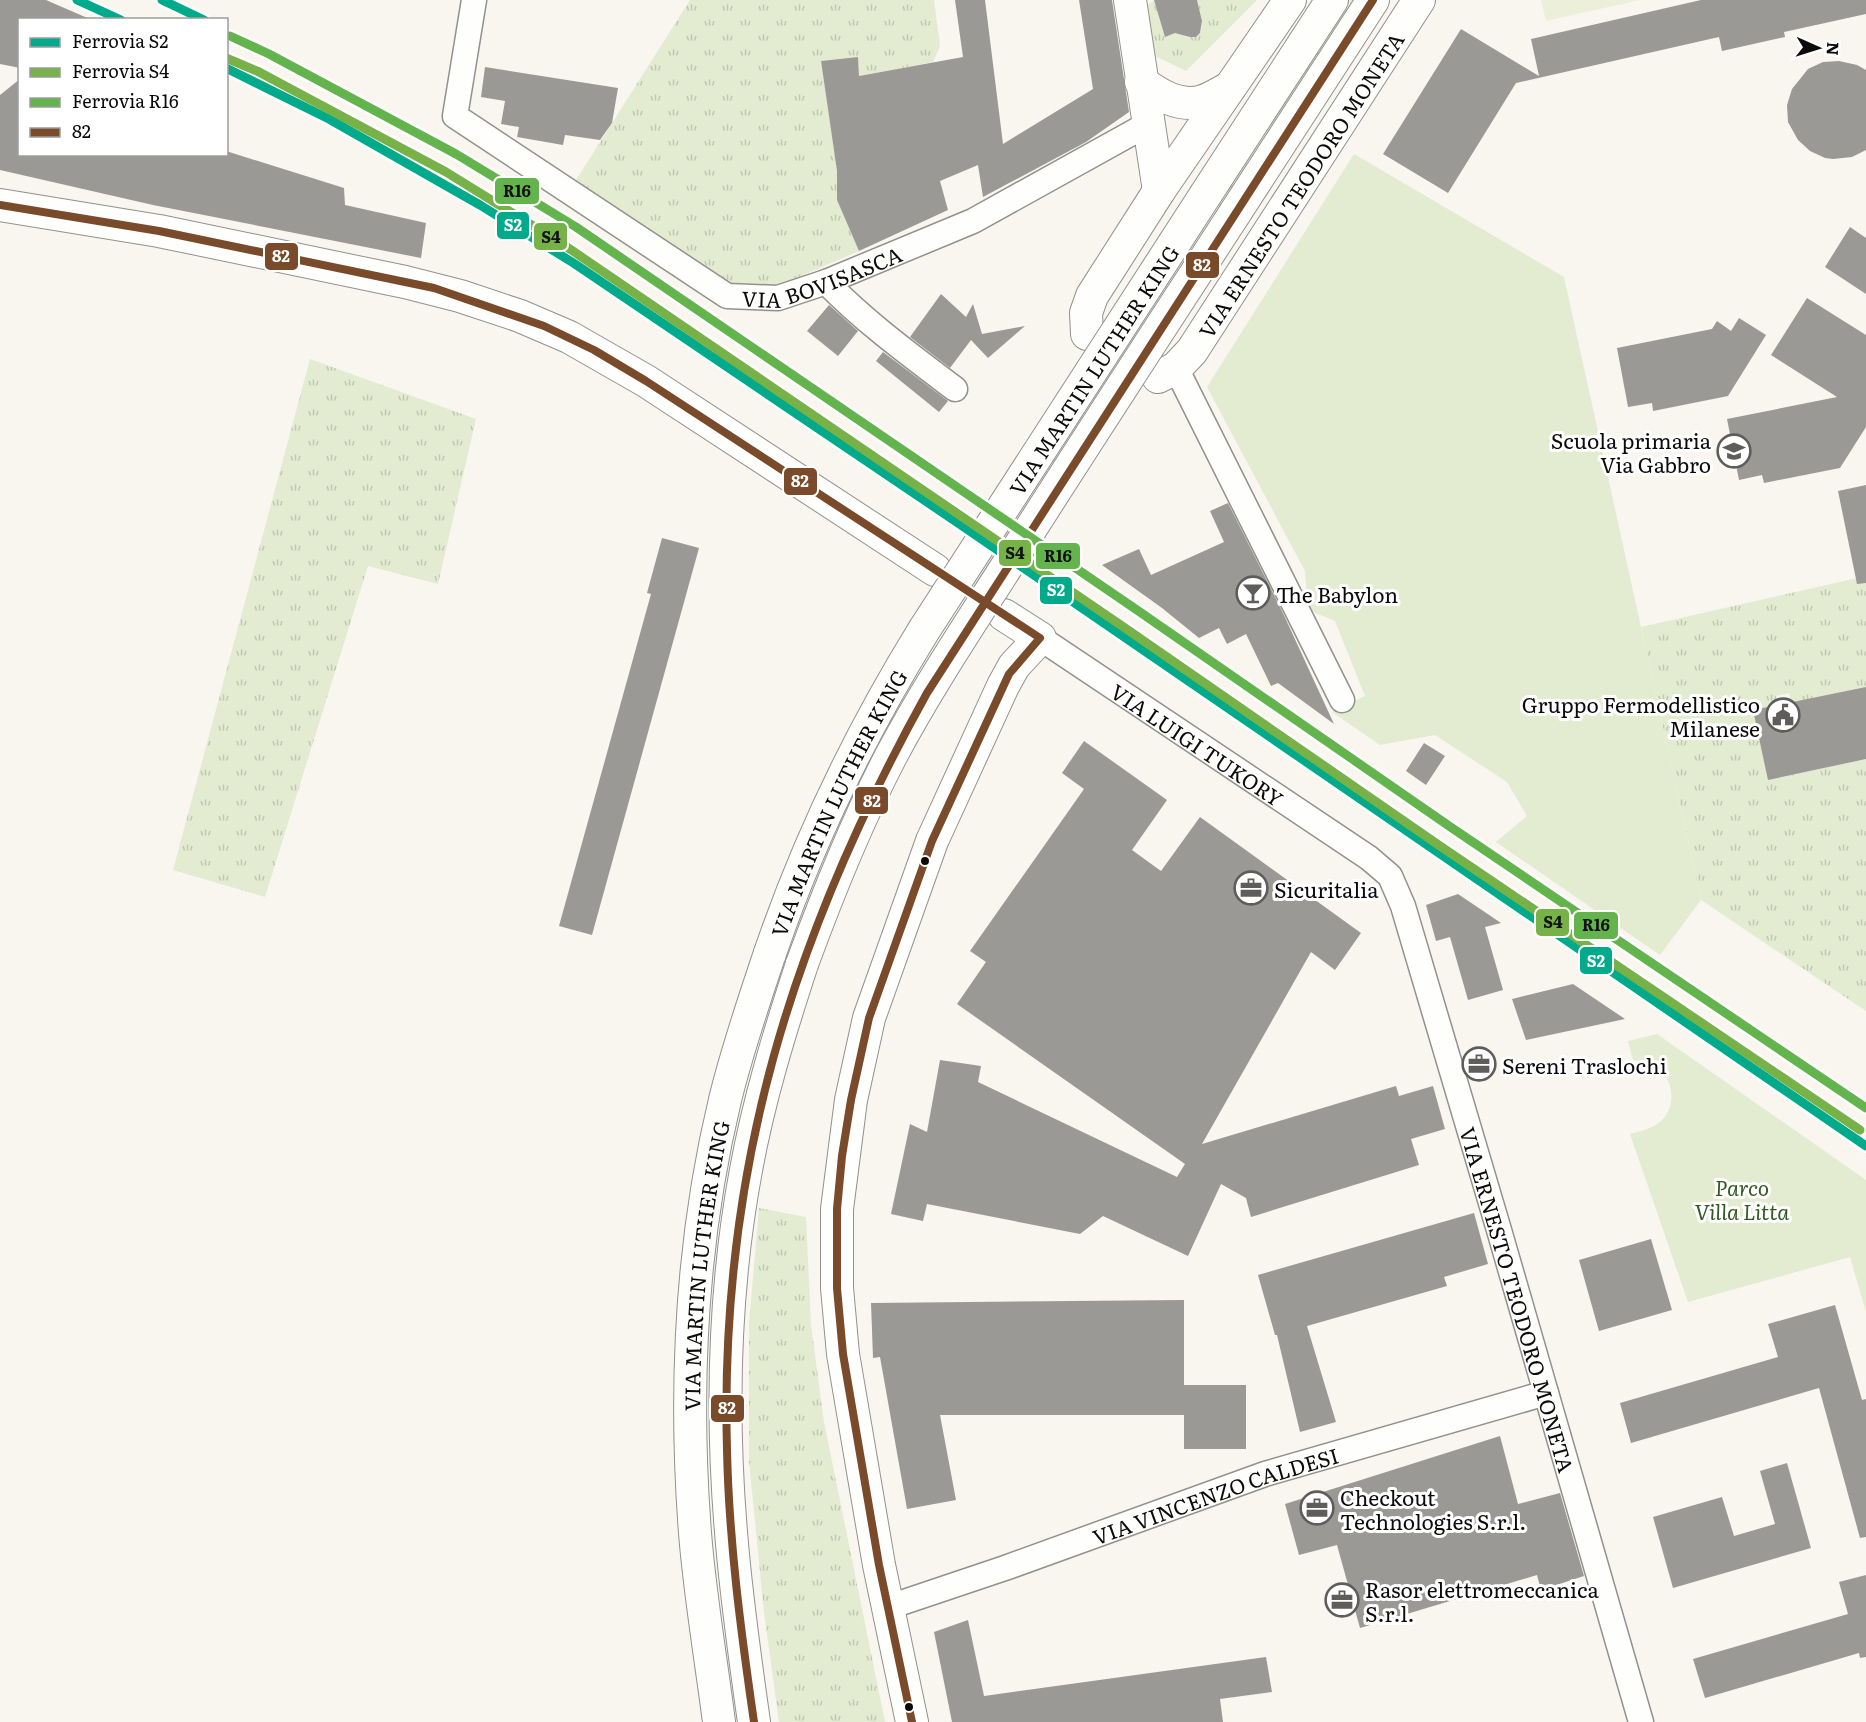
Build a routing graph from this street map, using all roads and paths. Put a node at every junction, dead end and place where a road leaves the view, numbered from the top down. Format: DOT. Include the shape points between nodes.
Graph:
graph roads {
  1 [pos="474,0"];
  2 [pos="1130,0"];
  3 [pos="1290,0"];
  4 [pos="1332,0"];
  5 [pos="1373,0"];
  6 [pos="1419,0"];
  7 [pos="1141,82"];
  8 [pos="1229,88"];
  9 [pos="1148,124"];
  10 [pos="1159,191"];
  11 [pos="1,205"];
  12 [pos="826,282"];
  13 [pos="1087,334"];
  14 [pos="1167,372"];
  15 [pos="954,389"];
  16 [pos="935,570"];
  17 [pos="1004,615"];
  18 [pos="1040,638"];
  19 [pos="1342,700"];
  20 [pos="1390,876"];
  21 [pos="1546,1393"];
  22 [pos="889,1607"];
  23 [pos="719,1722"];
  24 [pos="754,1722"];
  25 [pos="912,1722"];
  26 [pos="1641,1722"];
  1 -- 12 [label="street, VIA BOVISASCA" via="455,116 720,293 778,298"];
  2 -- 7 [label="street"];
  3 -- 8 [label="street"];
  4 -- 23 [label="street, VIA MARTIN LUTHER KING, bridge" via="892,684 821,823 770,953 735,1062 718,1131 694,1313 694,1508"];
  5 -- 24 [label="street, VIA MARTIN LUTHER KING, bridge" via="916,711 887,764 825,900 772,1060 755,1126 731,1287 726,1391 728,1490"];
  6 -- 14 [label="street, VIA ERNESTO TEODORO MONETA" via="1192,351"];
  7 -- 8 [label="street" via="1165,98 1182,102 1202,101"];
  7 -- 9 [label="street"];
  8 -- 10 [label="street"];
  9 -- 10 [label="street"];
  9 -- 12 [label="street, VIA BOVISASCA" via="973,221"];
  10 -- 13 [label="street" via="1092,296 1086,313"];
  11 -- 16 [label="street" via="159,231 434,288 490,306 569,337 629,371"];
  12 -- 15 [label="street" via="872,325"];
  14 -- 19 [label="street, VIA ERNESTO TEODORO MONETA"];
  17 -- 18 [label="street, VIA LUIGI TUKORY"];
  18 -- 20 [label="street, VIA LUIGI TUKORY" via="1369,858"];
  18 -- 22 [label="street" via="1010,674 932,841 868,1018 850,1100 837,1209 837,1288 843,1354"];
  20 -- 21 [label="street, VIA ERNESTO TEODORO MONETA" via="1403,906"];
  21 -- 22 [label="street, VIA VINCENZO CALDESI" via="1265,1474"];
  21 -- 26 [label="street, VIA ERNESTO TEODORO MONETA"];
  22 -- 25 [label="street"];
}
